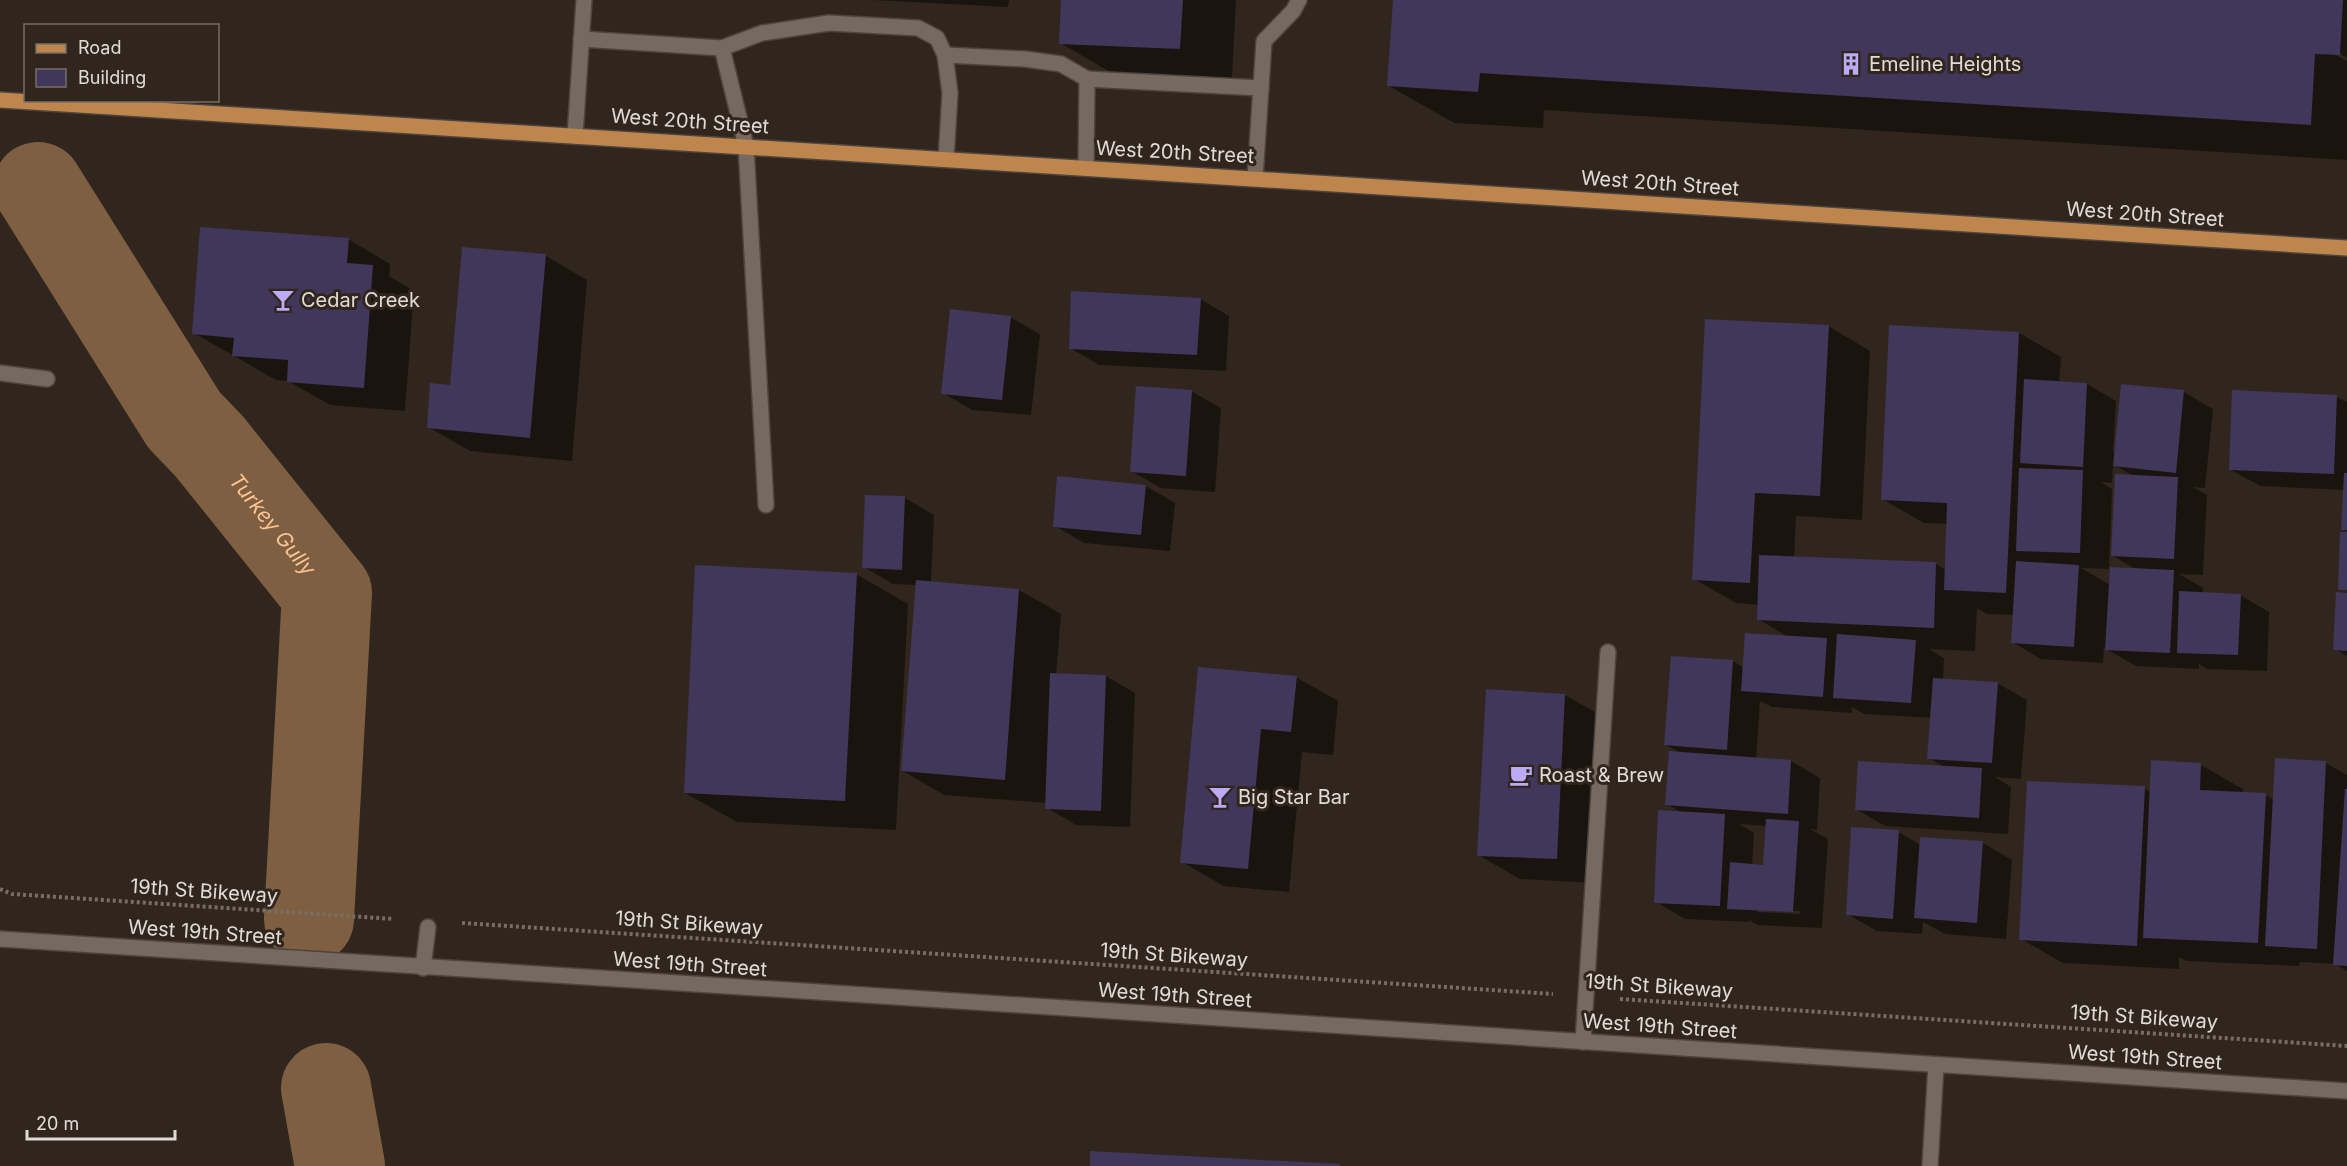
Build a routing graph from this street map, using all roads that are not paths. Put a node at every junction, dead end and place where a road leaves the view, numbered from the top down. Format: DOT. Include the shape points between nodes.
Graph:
graph roads {
  1 [pos="584,0"];
  2 [pos="1299,0"];
  3 [pos="581,39"];
  4 [pos="722,48"];
  5 [pos="945,55"];
  6 [pos="1087,79"];
  7 [pos="1261,88"];
  8 [pos="0,100"];
  9 [pos="24,101"];
  10 [pos="33,102"];
  11 [pos="575,135"];
  12 [pos="746,146"];
  13 [pos="946,159"];
  14 [pos="1086,168"];
  15 [pos="1255,178"];
  16 [pos="2347,248"];
  17 [pos="0,373"];
  18 [pos="47,379"];
  19 [pos="766,506"];
  20 [pos="1608,652"];
  21 [pos="428,927"];
  22 [pos="0,939"];
  23 [pos="423,968"];
  24 [pos="1583,1042"];
  25 [pos="1936,1065"];
  26 [pos="2347,1091"];
  27 [pos="1930,1166"];
  1 -- 3 [label="street"];
  2 -- 7 [label="street" via="1264,41"];
  3 -- 4 [label="street"];
  3 -- 11 [label="street"];
  4 -- 5 [label="street" via="762,33 829,23 918,28 936,38"];
  4 -- 12 [label="street"];
  5 -- 6 [label="street" via="1061,64"];
  5 -- 13 [label="street" via="950,93"];
  6 -- 7 [label="street"];
  6 -- 14 [label="street"];
  7 -- 15 [label="street"];
  8 -- 9 [label="main road, West 20th Street"];
  10 -- 11 [label="main road, West 20th Street"];
  11 -- 12 [label="main road, West 20th Street"];
  12 -- 13 [label="main road, West 20th Street"];
  12 -- 19 [label="street"];
  13 -- 14 [label="main road, West 20th Street"];
  14 -- 15 [label="main road, West 20th Street"];
  15 -- 16 [label="main road, West 20th Street"];
  17 -- 18 [label="street"];
  20 -- 24 [label="street"];
  21 -- 23 [label="street"];
  22 -- 23 [label="street, West 19th Street"];
  23 -- 24 [label="street, West 19th Street"];
  24 -- 25 [label="street, West 19th Street"];
  25 -- 26 [label="street, West 19th Street"];
  25 -- 27 [label="street"];
}
